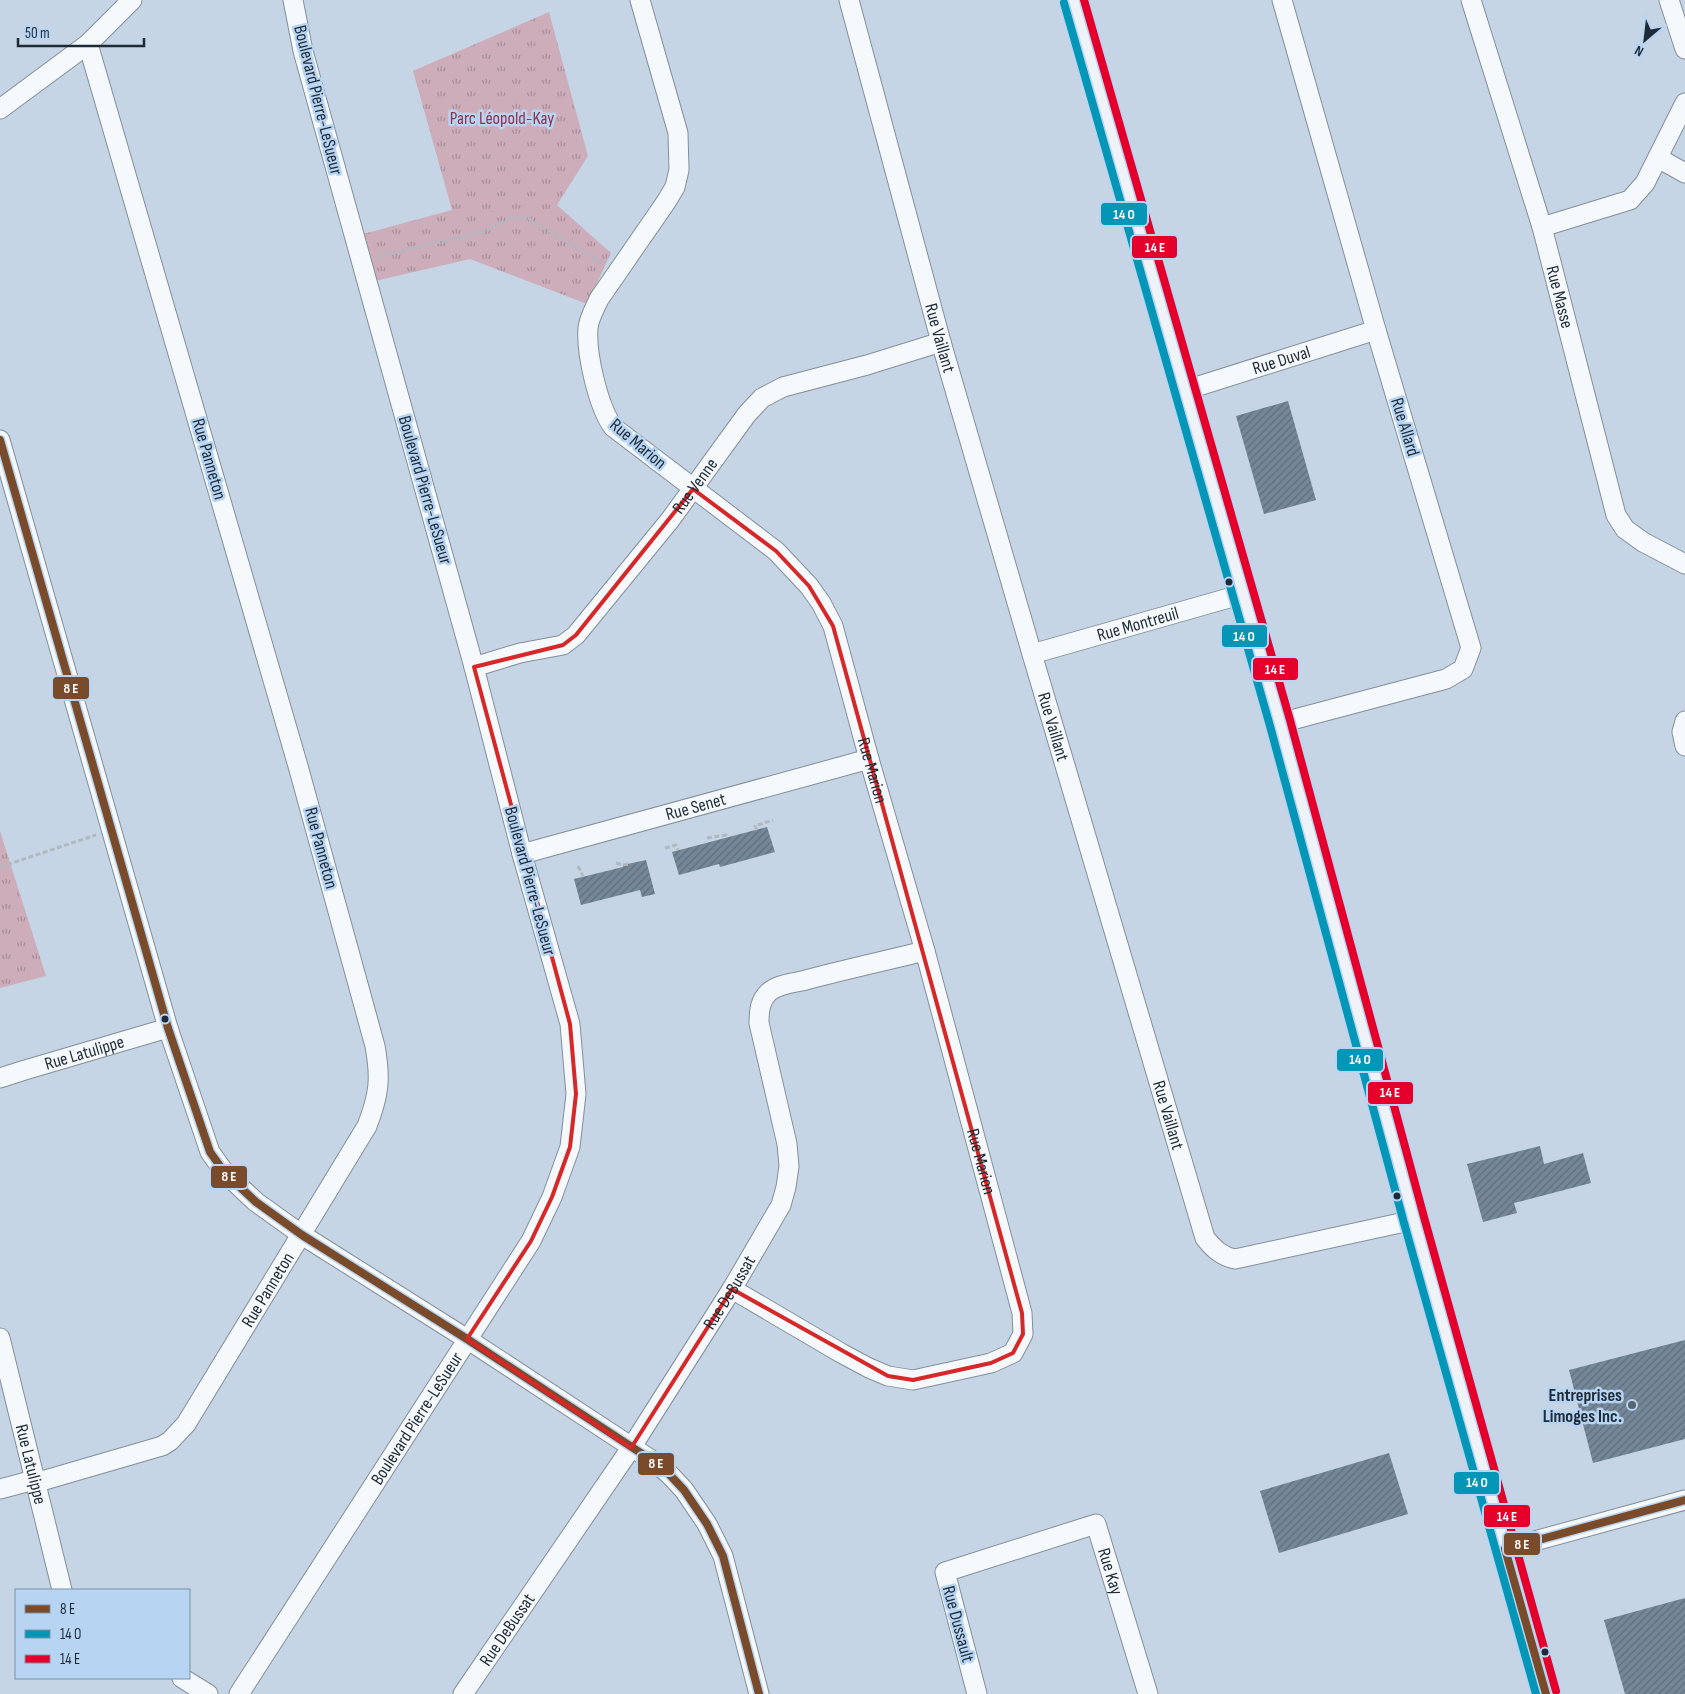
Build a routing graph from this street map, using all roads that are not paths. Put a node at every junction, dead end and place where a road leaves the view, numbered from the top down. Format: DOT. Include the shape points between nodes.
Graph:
graph roads {
  1 [pos="132,0"];
  2 [pos="293,0"];
  3 [pos="640,0"];
  4 [pos="850,0"];
  5 [pos="1074,0"];
  6 [pos="1282,0"];
  7 [pos="1471,0"];
  8 [pos="1669,0"];
  9 [pos="88,44"];
  10 [pos="1685,49"];
  11 [pos="1685,103"];
  12 [pos="0,109"];
  13 [pos="1680,124"];
  14 [pos="1658,158"];
  15 [pos="1685,173"];
  16 [pos="1542,228"];
  17 [pos="1376,330"];
  18 [pos="941,342"];
  19 [pos="1186,390"];
  20 [pos="0,440"];
  21 [pos="693,489"];
  22 [pos="1685,564"];
  23 [pos="1243,594"];
  24 [pos="1032,654"];
  25 [pos="474,668"];
  26 [pos="1685,721"];
  27 [pos="1280,722"];
  28 [pos="1685,746"];
  29 [pos="869,759"];
  30 [pos="522,854"];
  31 [pos="925,952"];
  32 [pos="168,1028"];
  33 [pos="0,1078"];
  34 [pos="1414,1220"];
  35 [pos="302,1235"];
  36 [pos="732,1289"];
  37 [pos="0,1338"];
  38 [pos="468,1339"];
  39 [pos="631,1448"];
  40 [pos="34,1480"];
  41 [pos="0,1489"];
  42 [pos="1685,1500"];
  43 [pos="1020,1548"];
  44 [pos="1505,1549"];
  45 [pos="62,1589"];
  46 [pos="184,1679"];
  47 [pos="208,1694"];
  48 [pos="239,1694"];
  49 [pos="463,1694"];
  50 [pos="759,1694"];
  51 [pos="977,1694"];
  52 [pos="1148,1694"];
  53 [pos="1546,1694"];
  1 -- 9 [label="street"];
  2 -- 25 [label="street, Boulevard Pierre-LeSueur" via="302,51"];
  3 -- 21 [label="street, Rue Marion" via="678,133 679,170 675,187 666,202 599,299 588,327 590,358 602,408 613,427"];
  4 -- 18 [label="street, Rue Vaillant"];
  5 -- 19 [label="main road"];
  6 -- 17 [label="street, Rue Allard"];
  7 -- 16 [label="street, Rue Masse"];
  8 -- 10 [label="street"];
  9 -- 12 [label="street"];
  9 -- 35 [label="street, Rue Panneton" via="298,766 378,1060 377,1100 367,1126"];
  11 -- 13 [label="street"];
  13 -- 14 [label="street"];
  14 -- 15 [label="street"];
  14 -- 16 [label="street" via="1646,183 1630,200"];
  16 -- 22 [label="street, Rue Masse" via="1616,514 1625,529"];
  17 -- 19 [label="street, Rue Duval"];
  17 -- 27 [label="street, Rue Allard" via="1471,648 1463,668 1446,679"];
  18 -- 21 [label="street, Rue Venne" via="783,388 762,398"];
  18 -- 24 [label="street, Rue Vaillant"];
  19 -- 23 [label="main road"];
  20 -- 32 [label="street"];
  21 -- 25 [label="street, Rue Venne" via="576,635 563,645 520,653"];
  21 -- 29 [label="street, Rue Marion" via="776,551 821,603 832,626"];
  23 -- 24 [label="street, Rue Montreuil"];
  23 -- 27 [label="main road"];
  24 -- 34 [label="street, Rue Vaillant" via="1205,1238 1214,1250 1235,1259"];
  25 -- 30 [label="street, Boulevard Pierre-LeSueur"];
  26 -- 28 [label="street" via="1682,732"];
  27 -- 34 [label="main road"];
  29 -- 30 [label="street, Rue Senet"];
  29 -- 31 [label="street, Rue Marion"];
  30 -- 38 [label="street, Boulevard Pierre-LeSueur" via="570,1024 576,1094 573,1121 570,1147 552,1197 531,1241"];
  31 -- 36 [label="street, Rue DeBussat" via="781,986 762,1000 759,1023 787,1144 789,1166 781,1205"];
  31 -- 36 [label="street, Rue Marion" via="1022,1313 1023,1334 1013,1353 991,1362 913,1380 888,1376 841,1353"];
  32 -- 33 [label="street, Rue Latulippe"];
  32 -- 35 [label="street" via="210,1152 225,1173 256,1202"];
  34 -- 44 [label="main road"];
  35 -- 38 [label="street"];
  35 -- 40 [label="street, Rue Panneton" via="186,1424 170,1441 107,1463"];
  36 -- 39 [label="street, Rue DeBussat"];
  37 -- 40 [label="street, Rue Latulippe"];
  38 -- 39 [label="street"];
  38 -- 48 [label="street, Boulevard Pierre-LeSueur"];
  39 -- 49 [label="street, Rue DeBussat"];
  39 -- 50 [label="street" via="669,1474 707,1524 723,1556"];
  40 -- 41 [label="street, Rue Panneton"];
  40 -- 45 [label="street, Rue Latulippe"];
  42 -- 44 [label="street"];
  43 -- 51 [label="street, Rue Dussault" via="945,1572"];
  43 -- 52 [label="street, Rue Kay" via="1096,1524"];
  44 -- 53 [label="main road"];
  46 -- 47 [label="street"];
}
